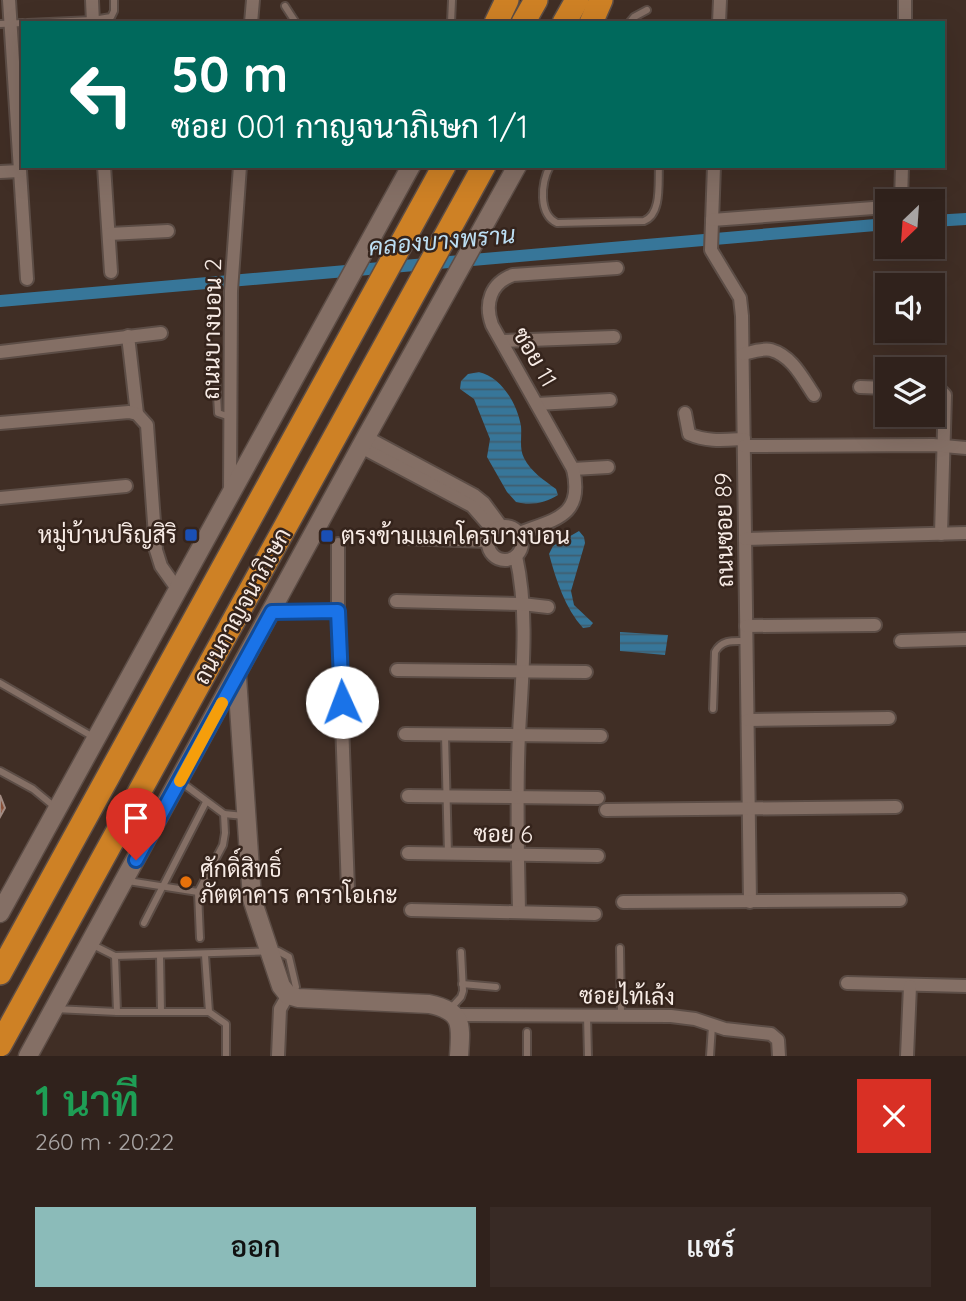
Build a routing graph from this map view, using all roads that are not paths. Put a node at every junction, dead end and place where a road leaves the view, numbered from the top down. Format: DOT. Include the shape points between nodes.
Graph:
graph roads {
  1 [pos="9,0"];
  2 [pos="92,0"];
  3 [pos="114,0"];
  4 [pos="253,0"];
  5 [pos="452,0"];
  6 [pos="504,0"];
  7 [pos="536,0"];
  8 [pos="577,0"];
  9 [pos="601,0"];
  10 [pos="610,0"];
  11 [pos="720,0"];
  12 [pos="905,0"];
  13 [pos="285,6"];
  14 [pos="647,10"];
  15 [pos="93,21"];
  16 [pos="251,21"];
  17 [pos="295,21"];
  18 [pos="451,21"];
  19 [pos="491,21"];
  20 [pos="497,21"];
  21 [pos="524,21"];
  22 [pos="565,21"];
  23 [pos="592,21"];
  24 [pos="598,21"];
  25 [pos="631,21"];
  26 [pos="719,21"];
  27 [pos="905,21"];
  28 [pos="15,23"];
  29 [pos="104,168"];
  30 [pos="240,168"];
  31 [pos="410,168"];
  32 [pos="434,168"];
  33 [pos="443,168"];
  34 [pos="483,168"];
  35 [pos="516,168"];
  36 [pos="549,168"];
  37 [pos="659,168"];
  38 [pos="714,168"];
  39 [pos="902,168"];
  40 [pos="20,171"];
  41 [pos="0,172"];
  42 [pos="901,189"];
  43 [pos="875,208"];
  44 [pos="417,214"];
  45 [pos="712,221"];
  46 [pos="168,231"];
  47 [pos="109,234"];
  48 [pos="617,268"];
  49 [pos="111,272"];
  50 [pos="27,279"];
  51 [pos="161,333"];
  52 [pos="128,336"];
  53 [pos="614,337"];
  54 [pos="502,341"];
  55 [pos="0,352"];
  56 [pos="743,354"];
  57 [pos="216,376"];
  58 [pos="860,387"];
  59 [pos="875,388"];
  60 [pos="814,395"];
  61 [pos="610,400"];
  62 [pos="537,404"];
  63 [pos="137,414"];
  64 [pos="685,414"];
  65 [pos="232,417"];
  66 [pos="0,423"];
  67 [pos="945,427"];
  68 [pos="363,442"];
  69 [pos="744,442"];
  70 [pos="945,446"];
  71 [pos="966,448"];
  72 [pos="608,467"];
  73 [pos="573,469"];
  74 [pos="126,486"];
  75 [pos="230,492"];
  76 [pos="0,498"];
  77 [pos="494,532"];
  78 [pos="519,533"];
  79 [pos="966,533"];
  80 [pos="941,534"];
  81 [pos="405,537"];
  82 [pos="745,538"];
  83 [pos="338,544"];
  84 [pos="516,556"];
  85 [pos="178,590"];
  86 [pos="396,601"];
  87 [pos="522,604"];
  88 [pos="548,607"];
  89 [pos="338,611"];
  90 [pos="272,612"];
  91 [pos="875,625"];
  92 [pos="746,626"];
  93 [pos="966,639"];
  94 [pos="746,641"];
  95 [pos="901,642"];
  96 [pos="397,670"];
  97 [pos="523,671"];
  98 [pos="586,672"];
  99 [pos="237,676"];
  100 [pos="0,683"];
  101 [pos="713,709"];
  102 [pos="889,718"];
  103 [pos="747,720"];
  104 [pos="405,734"];
  105 [pos="445,735"];
  106 [pos="519,735"];
  107 [pos="601,736"];
  108 [pos="96,738"];
  109 [pos="0,771"];
  110 [pos="180,780"];
  111 [pos="408,796"];
  112 [pos="518,796"];
  113 [pos="447,797"];
  114 [pos="597,798"];
  115 [pos="206,802"];
  116 [pos="748,807"];
  117 [pos="896,807"];
  118 [pos="58,809"];
  119 [pos="606,810"];
  120 [pos="224,814"];
  121 [pos="246,816"];
  122 [pos="408,853"];
  123 [pos="447,854"];
  124 [pos="518,855"];
  125 [pos="598,856"];
  126 [pos="125,880"];
  127 [pos="161,888"];
  128 [pos="348,890"];
  129 [pos="198,892"];
  130 [pos="900,900"];
  131 [pos="623,902"];
  132 [pos="750,902"];
  133 [pos="411,910"];
  134 [pos="519,912"];
  135 [pos="0,913"];
  136 [pos="595,914"];
  137 [pos="144,923"];
  138 [pos="200,938"];
  139 [pos="90,944"];
  140 [pos="620,948"];
  141 [pos="268,950"];
  142 [pos="461,952"];
  143 [pos="205,955"];
  144 [pos="115,956"];
  145 [pos="160,956"];
  146 [pos="0,973"];
  147 [pos="848,983"];
  148 [pos="462,984"];
  149 [pos="910,986"];
  150 [pos="966,986"];
  151 [pos="496,987"];
  152 [pos="292,990"];
  153 [pos="53,1009"];
  154 [pos="117,1012"];
  155 [pos="161,1012"];
  156 [pos="209,1012"];
  157 [pos="452,1013"];
  158 [pos="587,1016"];
  159 [pos="621,1016"];
  160 [pos="44,1026"];
  161 [pos="712,1026"];
  162 [pos="527,1032"];
  163 [pos="0,1045"];
  164 [pos="16,1056"];
  165 [pos="28,1056"];
  166 [pos="226,1056"];
  167 [pos="278,1056"];
  168 [pos="459,1056"];
  169 [pos="527,1056"];
  170 [pos="587,1056"];
  171 [pos="710,1056"];
  172 [pos="779,1056"];
  173 [pos="907,1056"];
  1 -- 28 [label="street"];
  2 -- 15 [label="street"];
  3 -- 15 [label="lane" via="111,17"];
  4 -- 16 [label="street"];
  5 -- 18 [label="lane"];
  6 -- 19 [label="main road"];
  6 -- 20 [label="highway"];
  7 -- 21 [label="highway"];
  8 -- 22 [label="highway"];
  9 -- 23 [label="highway"];
  10 -- 24 [label="main road"];
  11 -- 26 [label="street"];
  12 -- 27 [label="street"];
  13 -- 17 [label="lane"];
  14 -- 25 [label="lane"];
  28 -- 40 [label="street"];
  29 -- 47 [label="street"];
  30 -- 65 [label="street, ถนนบางบอน 2" via="231,291"];
  31 -- 75 [label="main road"];
  32 -- 44 [label="highway"];
  33 -- 44 [label="highway, ถนนกาญจนาภิเษก"];
  34 -- 163 [label="highway, ถนนกาญจนาภิเษก"];
  35 -- 68 [label="main road"];
  36 -- 37 [label="lane" via="543,193 545,212 557,223 652,218"];
  38 -- 45 [label="street, ถนนซอย 89"];
  39 -- 42 [label="street"];
  40 -- 41 [label="street"];
  40 -- 50 [label="street"];
  43 -- 45 [label="street"];
  44 -- 146 [label="highway, ถนนกาญจนาภิเษก"];
  45 -- 56 [label="street, ถนนซอย 89" via="711,250 740,298"];
  46 -- 47 [label="street"];
  47 -- 49 [label="street"];
  48 -- 54 [label="street, ซอย 11" via="502,279 495,286 488,315"];
  51 -- 52 [label="street"];
  52 -- 55 [label="street"];
  52 -- 63 [label="street"];
  53 -- 54 [label="street"];
  54 -- 62 [label="street, ซอย 11"];
  56 -- 60 [label="street" via="769,349 785,357"];
  56 -- 69 [label="street, ถนนซอย 89"];
  57 -- 65 [label="lane" via="218,413"];
  58 -- 59 [label="street"];
  61 -- 62 [label="street"];
  62 -- 73 [label="street, ซอย 11"];
  63 -- 66 [label="street"];
  63 -- 85 [label="street" via="147,425 156,550"];
  64 -- 69 [label="street" via="689,434"];
  65 -- 75 [label="street, ถนนบางบอน 2"];
  67 -- 70 [label="street"];
  68 -- 77 [label="street" via="474,495 484,503"];
  68 -- 90 [label="main road"];
  69 -- 70 [label="street"];
  69 -- 82 [label="street, ถนนซอย 89"];
  70 -- 71 [label="street"];
  70 -- 80 [label="street"];
  72 -- 73 [label="street"];
  73 -- 78 [label="street, ซอย 11" via="577,486 570,509"];
  74 -- 76 [label="street"];
  75 -- 85 [label="main road"];
  77 -- 78 [label="street" via="511,527"];
  77 -- 81 [label="street"];
  77 -- 84 [label="street" via="488,547 494,557"];
  78 -- 84 [label="street" via="522,543"];
  79 -- 80 [label="street"];
  80 -- 82 [label="street"];
  82 -- 92 [label="street, ถนนซอย 89"];
  83 -- 89 [label="street"];
  84 -- 87 [label="street"];
  85 -- 108 [label="main road"];
  86 -- 87 [label="street"];
  87 -- 88 [label="street"];
  87 -- 97 [label="street"];
  89 -- 90 [label="street"];
  89 -- 128 [label="street"];
  90 -- 99 [label="main road"];
  91 -- 92 [label="street"];
  92 -- 94 [label="street, ถนนซอย 89"];
  93 -- 95 [label="street"];
  94 -- 101 [label="lane" via="718,646"];
  94 -- 103 [label="street, ถนนซอย 89"];
  96 -- 97 [label="street"];
  97 -- 98 [label="street"];
  97 -- 106 [label="street"];
  99 -- 110 [label="main road"];
  99 -- 121 [label="main road"];
  100 -- 108 [label="lane"];
  102 -- 103 [label="street"];
  103 -- 116 [label="street, ถนนซอย 89"];
  104 -- 105 [label="street"];
  105 -- 106 [label="street"];
  105 -- 113 [label="lane"];
  106 -- 107 [label="street"];
  106 -- 112 [label="street"];
  108 -- 118 [label="main road"];
  109 -- 118 [label="lane"];
  110 -- 115 [label="lane"];
  110 -- 126 [label="main road"];
  111 -- 113 [label="street"];
  112 -- 113 [label="street"];
  112 -- 114 [label="street"];
  112 -- 124 [label="street"];
  113 -- 123 [label="lane"];
  115 -- 120 [label="lane"];
  115 -- 127 [label="lane"];
  116 -- 117 [label="street"];
  116 -- 119 [label="street"];
  116 -- 132 [label="street, ถนนซอย 89"];
  118 -- 135 [label="main road"];
  120 -- 121 [label="lane"];
  120 -- 129 [label="lane" via="223,845"];
  121 -- 141 [label="main road" via="252,899"];
  122 -- 123 [label="street, ซอย 6"];
  123 -- 124 [label="street, ซอย 6"];
  124 -- 125 [label="street, ซอย 6"];
  124 -- 134 [label="street"];
  126 -- 127 [label="lane"];
  126 -- 139 [label="main road"];
  127 -- 129 [label="lane"];
  127 -- 137 [label="lane"];
  129 -- 138 [label="lane"];
  130 -- 132 [label="street"];
  131 -- 132 [label="street"];
  133 -- 134 [label="street"];
  134 -- 136 [label="street"];
  139 -- 144 [label="lane"];
  139 -- 153 [label="main road"];
  140 -- 159 [label="lane"];
  141 -- 143 [label="lane"];
  141 -- 152 [label="main road" via="281,986"];
  142 -- 148 [label="lane"];
  143 -- 145 [label="lane"];
  143 -- 156 [label="lane"];
  144 -- 145 [label="lane"];
  144 -- 154 [label="lane"];
  145 -- 155 [label="lane"];
  147 -- 149 [label="street"];
  148 -- 151 [label="lane"];
  148 -- 157 [label="lane"];
  149 -- 150 [label="street"];
  149 -- 173 [label="street"];
  152 -- 157 [label="main road" via="298,998 429,1004"];
  152 -- 167 [label="street" via="280,1009"];
  153 -- 154 [label="lane"];
  153 -- 160 [label="main road"];
  154 -- 155 [label="lane"];
  155 -- 156 [label="lane"];
  156 -- 166 [label="lane" via="226,1024"];
  157 -- 158 [label="street, ซอยไท้เล้ง"];
  157 -- 168 [label="main road" via="461,1029"];
  158 -- 159 [label="street, ซอยไท้เล้ง"];
  158 -- 170 [label="lane"];
  159 -- 161 [label="street, ซอยไท้เล้ง" via="671,1016"];
  160 -- 164 [label="main road"];
  160 -- 165 [label="main road"];
  161 -- 171 [label="lane"];
  161 -- 172 [label="street, ซอยไท้เล้ง" via="771,1034 778,1040"];
  162 -- 169 [label="lane"];
}
